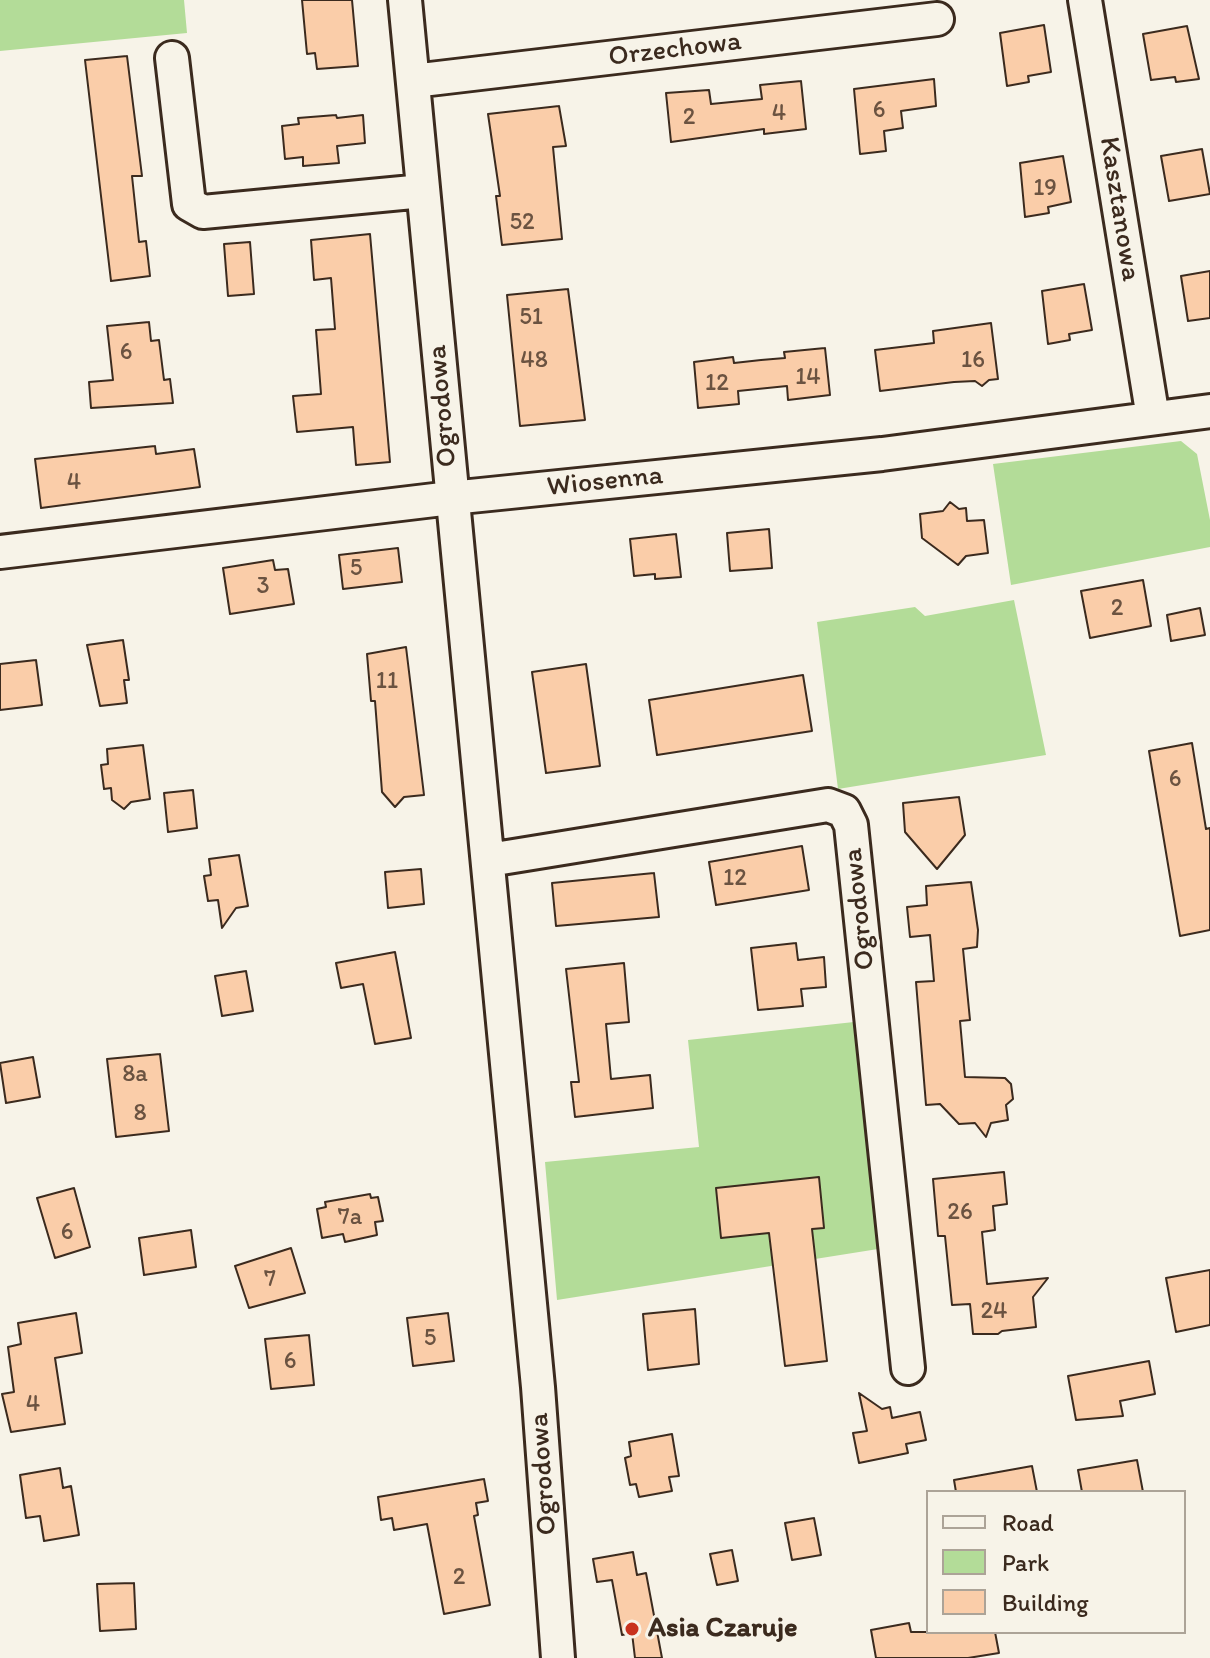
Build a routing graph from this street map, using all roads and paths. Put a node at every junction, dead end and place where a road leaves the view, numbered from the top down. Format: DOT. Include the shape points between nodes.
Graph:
graph roads {
  1 [pos="405,0"];
  2 [pos="1085,0"];
  3 [pos="937,19"];
  4 [pos="172,58"];
  5 [pos="413,81"];
  6 [pos="423,191"];
  7 [pos="1210,411"];
  8 [pos="1153,418"];
  9 [pos="451,498"];
  10 [pos="0,552"];
  11 [pos="489,860"];
  12 [pos="908,1368"];
  13 [pos="558,1658"];
  1 -- 5 [label="street, Ogrodowa"];
  2 -- 8 [label="street, Kasztanowa"];
  3 -- 5 [label="street, Orzechowa"];
  4 -- 6 [label="street" via="189,204 203,212"];
  5 -- 6 [label="street, Ogrodowa"];
  6 -- 9 [label="street, Ogrodowa"];
  7 -- 8 [label="street, Wiosenna"];
  8 -- 9 [label="street, Wiosenna" via="882,454"];
  9 -- 10 [label="street, Wiosenna"];
  9 -- 11 [label="street, Ogrodowa"];
  11 -- 12 [label="street, Ogrodowa" via="828,805 844,811 851,825"];
  11 -- 13 [label="street, Ogrodowa"];
}
